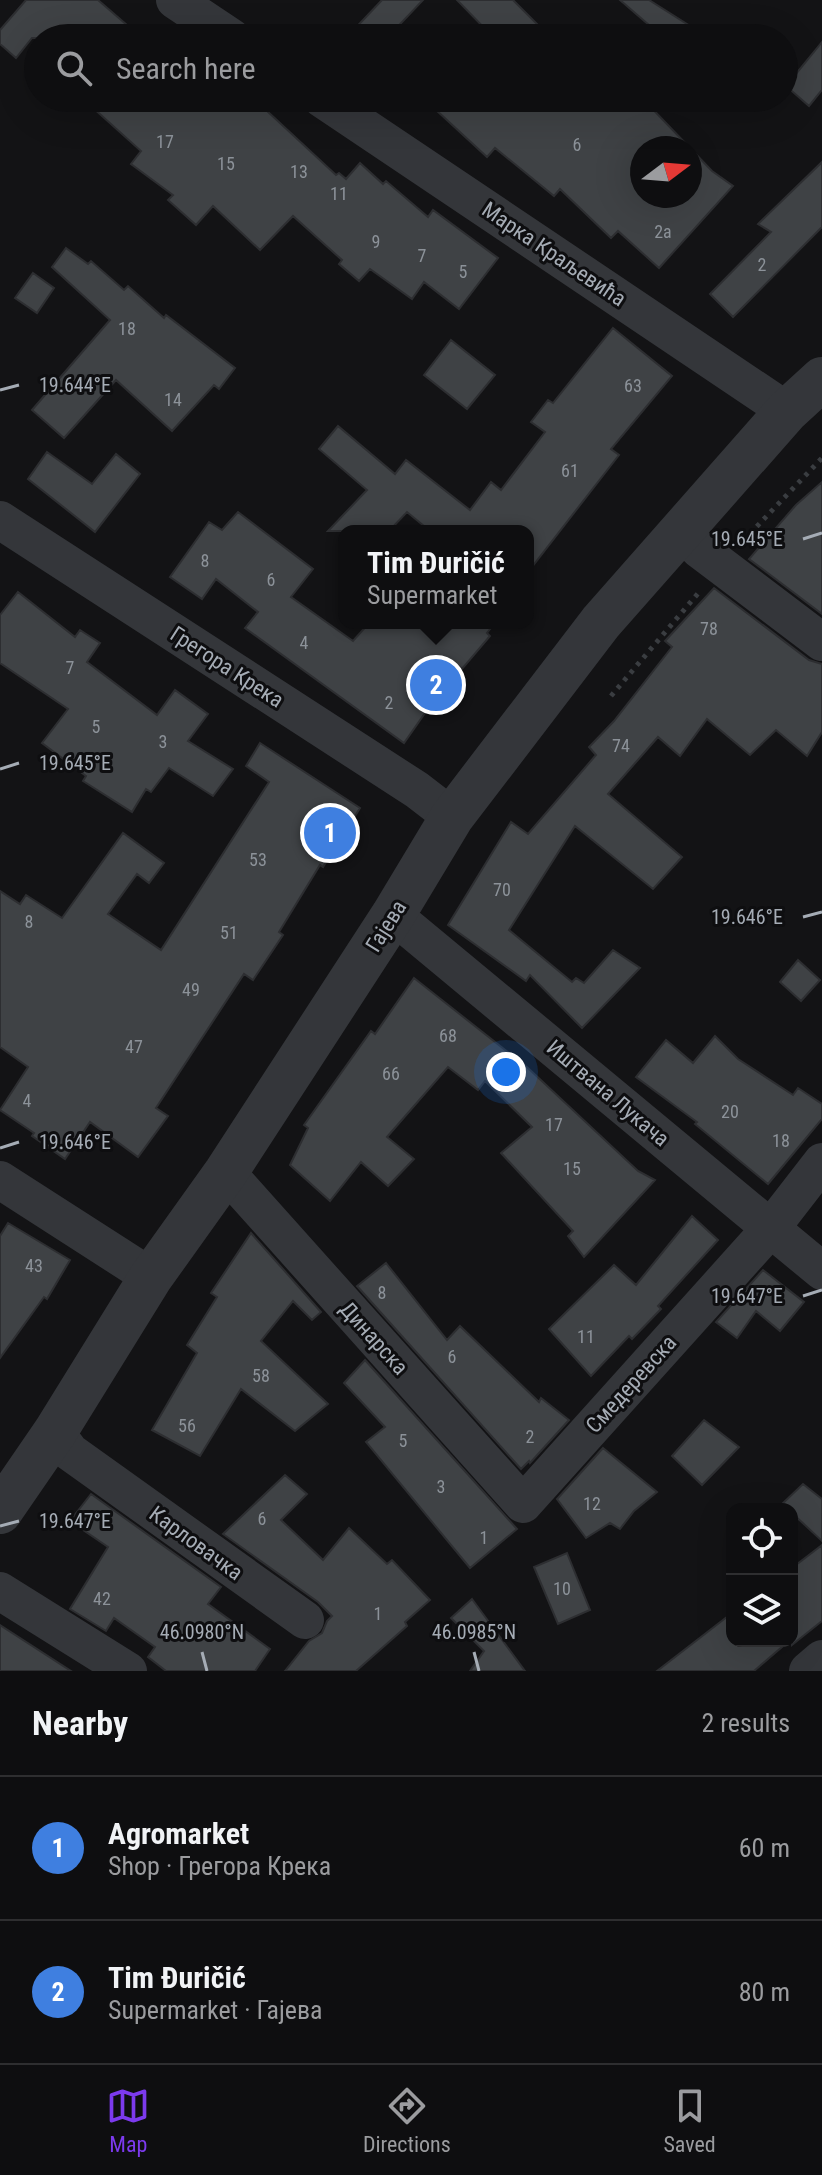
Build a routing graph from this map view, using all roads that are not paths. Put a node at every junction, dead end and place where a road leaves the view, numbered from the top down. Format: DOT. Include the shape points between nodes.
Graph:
graph roads {
  1 [pos="175,0"];
  2 [pos="211,24"];
  3 [pos="342,112"];
  4 [pos="822,379"];
  5 [pos="787,411"];
  6 [pos="0,520"];
  7 [pos="680,531"];
  8 [pos="822,642"];
  9 [pos="452,817"];
  10 [pos="393,915"];
  11 [pos="822,1162"];
  12 [pos="226,1172"];
  13 [pos="0,1180"];
  14 [pos="771,1228"];
  15 [pos="822,1271"];
  16 [pos="151,1277"];
  17 [pos="55,1432"];
  18 [pos="523,1504"];
  19 [pos="0,1512"];
  20 [pos="0,1591"];
  21 [pos="305,1620"];
  22 [pos="822,1659"];
  23 [pos="128,1671"];
  24 [pos="808,1671"];
  1 -- 2 [label="street"];
  3 -- 5 [label="street, Марка Краљевића"];
  4 -- 5 [label="street, Гајева"];
  5 -- 7 [label="street, Гајева"];
  6 -- 9 [label="street, Грегора Крека"];
  7 -- 8 [label="street"];
  7 -- 9 [label="street, Гајева" via="601,622"];
  9 -- 10 [label="street, Гајева"];
  10 -- 12 [label="street, Гајева"];
  10 -- 14 [label="street, Иштвана Лукача"];
  11 -- 14 [label="street, Смедеревска"];
  12 -- 16 [label="street, Гајева"];
  12 -- 18 [label="street, Динарска"];
  13 -- 16 [label="street"];
  14 -- 15 [label="street, Иштвана Лукача"];
  14 -- 18 [label="street, Смедеревска"];
  16 -- 17 [label="street, Гајева"];
  17 -- 19 [label="street, Гајева"];
  17 -- 21 [label="street, Карловачка" via="70,1452"];
  20 -- 23 [label="street"];
  22 -- 24 [label="street"];
}
